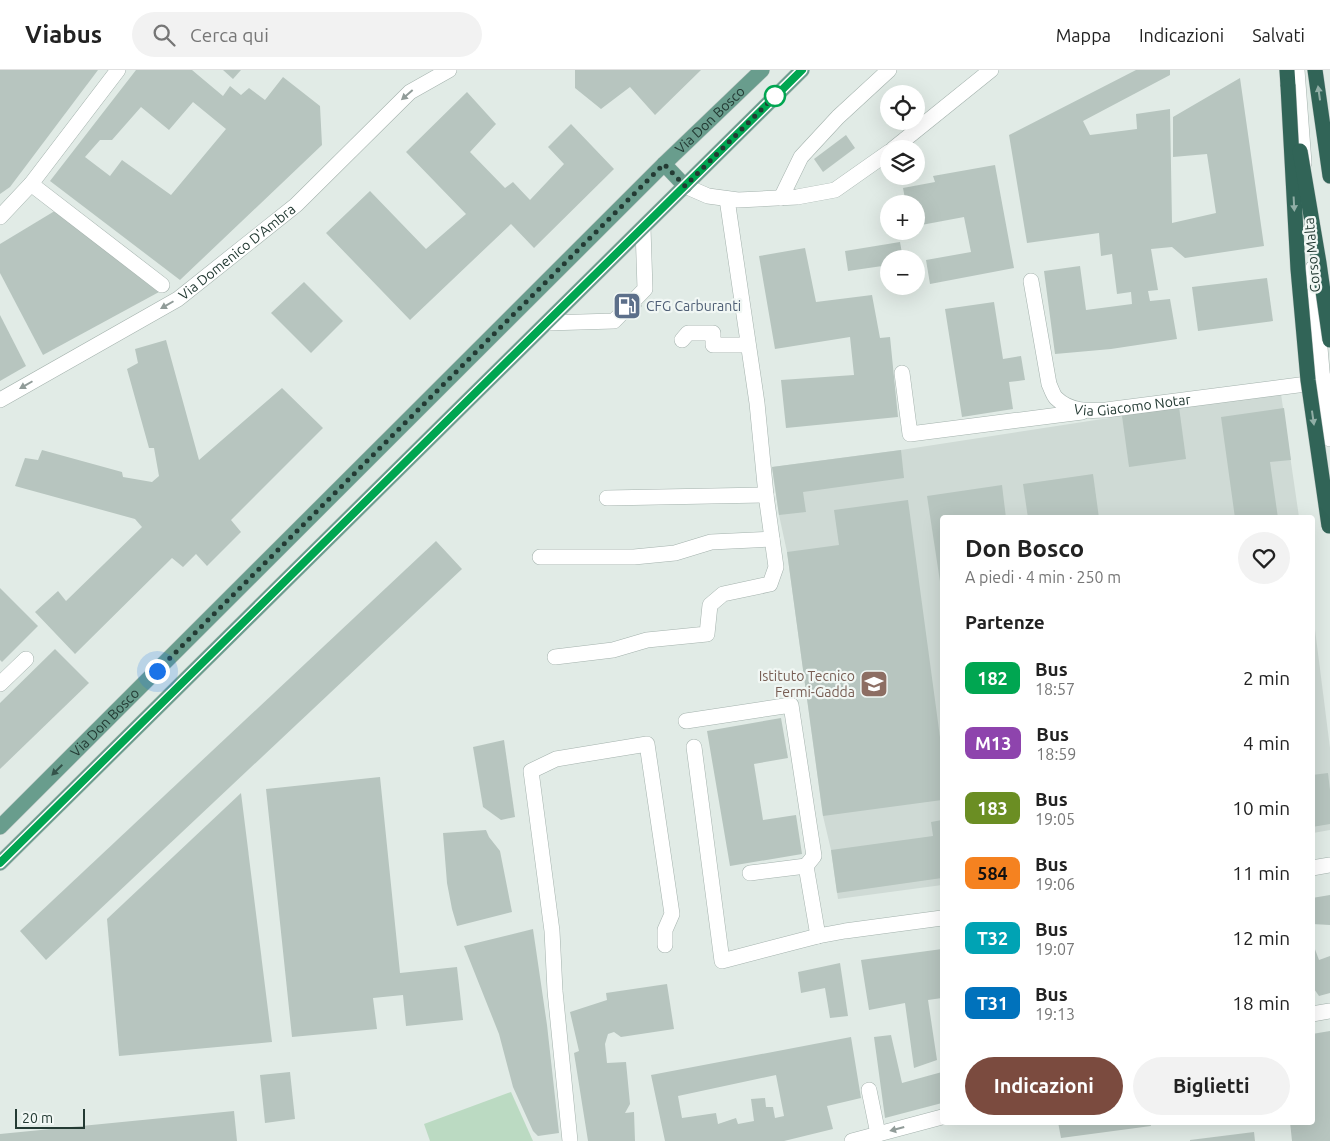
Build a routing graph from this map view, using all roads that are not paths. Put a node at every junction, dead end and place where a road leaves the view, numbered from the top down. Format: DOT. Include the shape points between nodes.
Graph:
graph roads {
  1 [pos="118,70"];
  2 [pos="449,70"];
  3 [pos="762,70"];
  4 [pos="802,70"];
  5 [pos="889,70"];
  6 [pos="991,70"];
  7 [pos="1287,70"];
  8 [pos="1297,70"];
  9 [pos="1315,71"];
  10 [pos="1288,86"];
  11 [pos="904,140"];
  12 [pos="880,158"];
  13 [pos="664,164"];
  14 [pos="1330,176"];
  15 [pos="31,184"];
  16 [pos="685,186"];
  17 [pos="781,198"];
  18 [pos="727,199"];
  19 [pos="0,217"];
  20 [pos="643,228"];
  21 [pos="1031,281"];
  22 [pos="162,286"];
  23 [pos="547,323"];
  24 [pos="682,340"];
  25 [pos="1330,340"];
  26 [pos="748,346"];
  27 [pos="902,373"];
  28 [pos="1326,382"];
  29 [pos="0,400"];
  30 [pos="1085,411"];
  31 [pos="1330,439"];
  32 [pos="766,495"];
  33 [pos="607,498"];
  34 [pos="1330,530"];
  35 [pos="772,539"];
  36 [pos="540,557"];
  37 [pos="555,657"];
  38 [pos="26,659"];
  39 [pos="0,684"];
  40 [pos="686,721"];
  41 [pos="694,747"];
  42 [pos="0,827"];
  43 [pos="0,863"];
  44 [pos="1330,865"];
  45 [pos="806,866"];
  46 [pos="1315,868"];
  47 [pos="750,873"];
  48 [pos="940,918"];
  49 [pos="818,936"];
  50 [pos="665,945"];
  51 [pos="869,1090"];
  52 [pos="940,1118"];
  53 [pos="878,1134"];
  54 [pos="570,1141"];
  55 [pos="852,1141"];
  1 -- 15 [label="street"];
  2 -- 29 [label="street, Via Domenico D'Ambra, one-way" via="410,92 296,205 178,299"];
  3 -- 13 [label="main road, Via Don Bosco"];
  4 -- 16 [label="main road, Via Don Bosco"];
  5 -- 17 [label="street" via="800,157"];
  6 -- 11 [label="street"];
  7 -- 10 [label="highway"];
  8 -- 28 [label="street, Corso Malta"];
  14 -- 9 [label="highway, one-way"];
  10 -- 25 [label="highway, bridge"];
  10 -- 34 [label="highway, one-way, bridge" via="1308,380"];
  12 -- 17 [label="street" via="835,190"];
  13 -- 16 [label="main road"];
  13 -- 42 [label="main road, Via Don Bosco, one-way"];
  15 -- 19 [label="street"];
  15 -- 22 [label="street"];
  16 -- 18 [label="street" via="708,196"];
  16 -- 20 [label="main road, Via Don Bosco"];
  17 -- 18 [label="street"];
  18 -- 26 [label="street"];
  20 -- 23 [label="main road, Via Don Bosco"];
  20 -- 23 [label="street" via="644,289 614,321"];
  21 -- 30 [label="street, Via Giacomo Notar" via="1049,384 1056,398"];
  23 -- 43 [label="main road, Via Don Bosco"];
  24 -- 26 [label="street" via="688,334 713,334 713,345"];
  26 -- 32 [label="street"];
  27 -- 30 [label="street" via="910,434"];
  28 -- 30 [label="street, Via Giacomo Notar"];
  28 -- 31 [label="street, Corso Malta"];
  32 -- 33 [label="street"];
  32 -- 35 [label="street"];
  35 -- 36 [label="street" via="711,542 674,553 642,556"];
  35 -- 37 [label="street" via="776,567 770,584 723,594 710,605 707,634 647,640 613,650"];
  38 -- 39 [label="street"];
  40 -- 45 [label="street" via="791,705 814,856"];
  41 -- 49 [label="street" via="722,961"];
  44 -- 46 [label="street"];
  45 -- 47 [label="street"];
  45 -- 49 [label="street"];
  48 -- 49 [label="street"];
  50 -- 54 [label="street" via="665,930 672,914 647,744 556,759 530,771 552,931"];
  51 -- 53 [label="street"];
  52 -- 53 [label="street, one-way"];
  53 -- 55 [label="street"];
}
